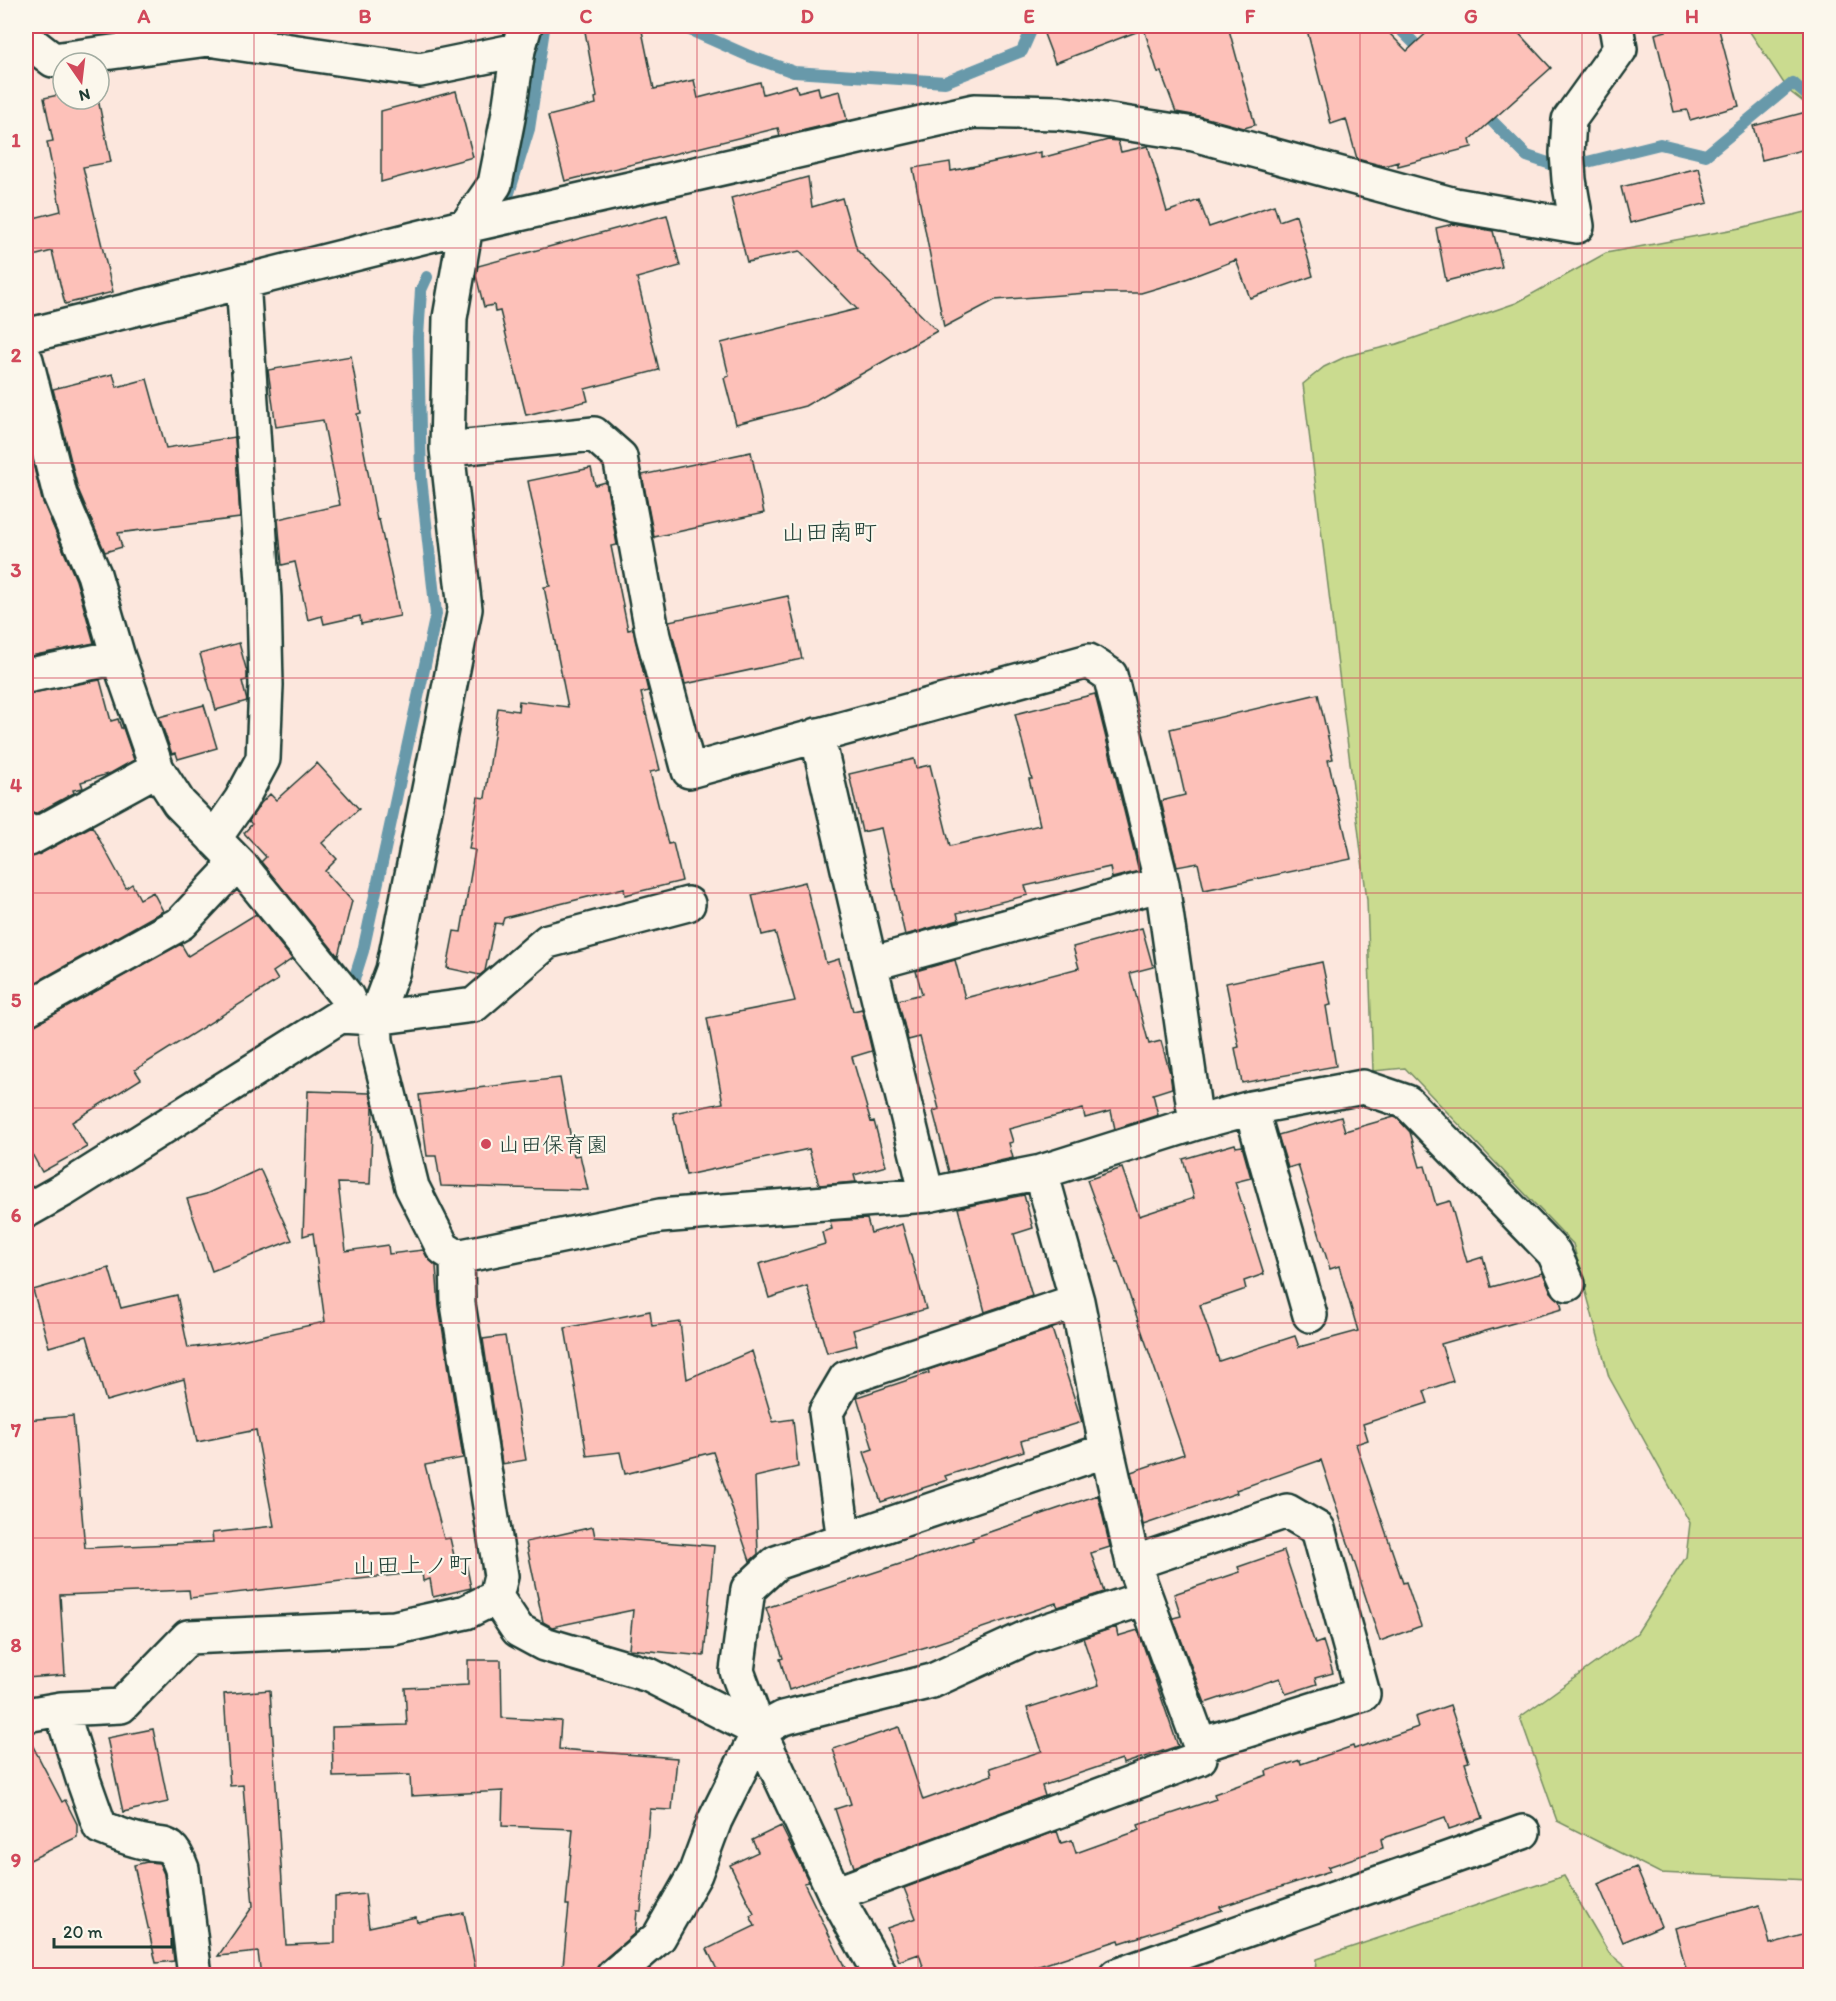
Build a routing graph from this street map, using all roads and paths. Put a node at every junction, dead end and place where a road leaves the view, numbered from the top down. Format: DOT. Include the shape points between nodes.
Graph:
graph roads {
  1 [pos="1616,26"];
  2 [pos="208,32"];
  3 [pos="518,34"];
  4 [pos="26,39"];
  5 [pos="466,226"];
  6 [pos="243,281"];
  7 [pos="26,336"];
  8 [pos="26,360"];
  9 [pos="447,449"];
  10 [pos="118,657"];
  11 [pos="26,676"];
  12 [pos="818,735"];
  13 [pos="157,769"];
  14 [pos="26,830"];
  15 [pos="223,848"];
  16 [pos="1162,884"];
  17 [pos="688,904"];
  18 [pos="870,964"];
  19 [pos="26,1009"];
  20 [pos="365,1017"];
  21 [pos="1251,1108"];
  22 [pos="1196,1123"];
  23 [pos="1041,1172"];
  24 [pos="927,1195"];
  25 [pos="29,1200"];
  26 [pos="457,1257"];
  27 [pos="1568,1284"];
  28 [pos="1077,1301"];
  29 [pos="1310,1315"];
  30 [pos="1107,1450"];
  31 [pos="844,1540"];
  32 [pos="1133,1563"];
  33 [pos="496,1597"];
  34 [pos="1145,1598"];
  35 [pos="61,1709"];
  36 [pos="26,1715"];
  37 [pos="759,1731"];
  38 [pos="1200,1745"];
  39 [pos="1524,1832"];
  40 [pos="836,1894"];
  41 [pos="195,1976"];
  42 [pos="613,1976"];
  43 [pos="881,1976"];
  44 [pos="1116,1976"];
  1 -- 5 [label="street" via="1620,49 1569,120 1568,167 1577,226 1455,205 1194,134 1059,113 974,111"];
  2 -- 3 [label="street" via="420,70"];
  2 -- 4 [label="street" via="53,60"];
  3 -- 5 [label="street" via="495,184"];
  5 -- 6 [label="street"];
  5 -- 9 [label="street" via="450,318"];
  6 -- 7 [label="street"];
  6 -- 15 [label="street" via="266,685 263,759 241,800"];
  8 -- 10 [label="street" via="60,495 94,574"];
  9 -- 12 [label="street" via="594,434 620,457 653,636 690,771"];
  9 -- 20 [label="street" via="465,609 393,970"];
  10 -- 11 [label="street"];
  10 -- 13 [label="street"];
  12 -- 16 [label="street" via="1089,661 1110,675"];
  12 -- 18 [label="street"];
  13 -- 14 [label="street" via="28,839"];
  13 -- 15 [label="street" via="179,803"];
  15 -- 19 [label="street" via="227,874 181,923"];
  15 -- 20 [label="street"];
  16 -- 18 [label="street"];
  16 -- 22 [label="street"];
  17 -- 20 [label="street" via="548,940 474,1005"];
  18 -- 24 [label="street"];
  20 -- 25 [label="street" via="340,1016 65,1189"];
  20 -- 26 [label="street" via="376,1041 412,1187 443,1248"];
  21 -- 22 [label="street"];
  21 -- 27 [label="street" via="1364,1087 1407,1102 1554,1253"];
  21 -- 29 [label="street"];
  22 -- 23 [label="street"];
  23 -- 24 [label="street"];
  23 -- 28 [label="street"];
  24 -- 26 [label="street" via="660,1216"];
  26 -- 33 [label="street" via="458,1304 501,1576"];
  28 -- 30 [label="street"];
  28 -- 31 [label="street" via="846,1378 826,1412"];
  30 -- 31 [label="street"];
  30 -- 32 [label="street"];
  31 -- 37 [label="street" via="776,1563 748,1589 737,1671"];
  32 -- 34 [label="street"];
  32 -- 38 [label="street" via="1287,1511 1318,1529 1363,1694"];
  33 -- 35 [label="street" via="466,1612 394,1628 188,1637 121,1707"];
  33 -- 37 [label="street" via="518,1630 544,1644 649,1675"];
  34 -- 37 [label="street" via="1030,1636 932,1680 783,1718"];
  34 -- 38 [label="street"];
  35 -- 36 [label="street"];
  35 -- 41 [label="street" via="100,1827 138,1841 166,1844 177,1853 183,1869"];
  37 -- 40 [label="street"];
  37 -- 42 [label="street" via="715,1820 695,1874 659,1937"];
  38 -- 40 [label="street" via="1200,1758"];
  39 -- 44 [label="street"];
  40 -- 43 [label="street"];
}
